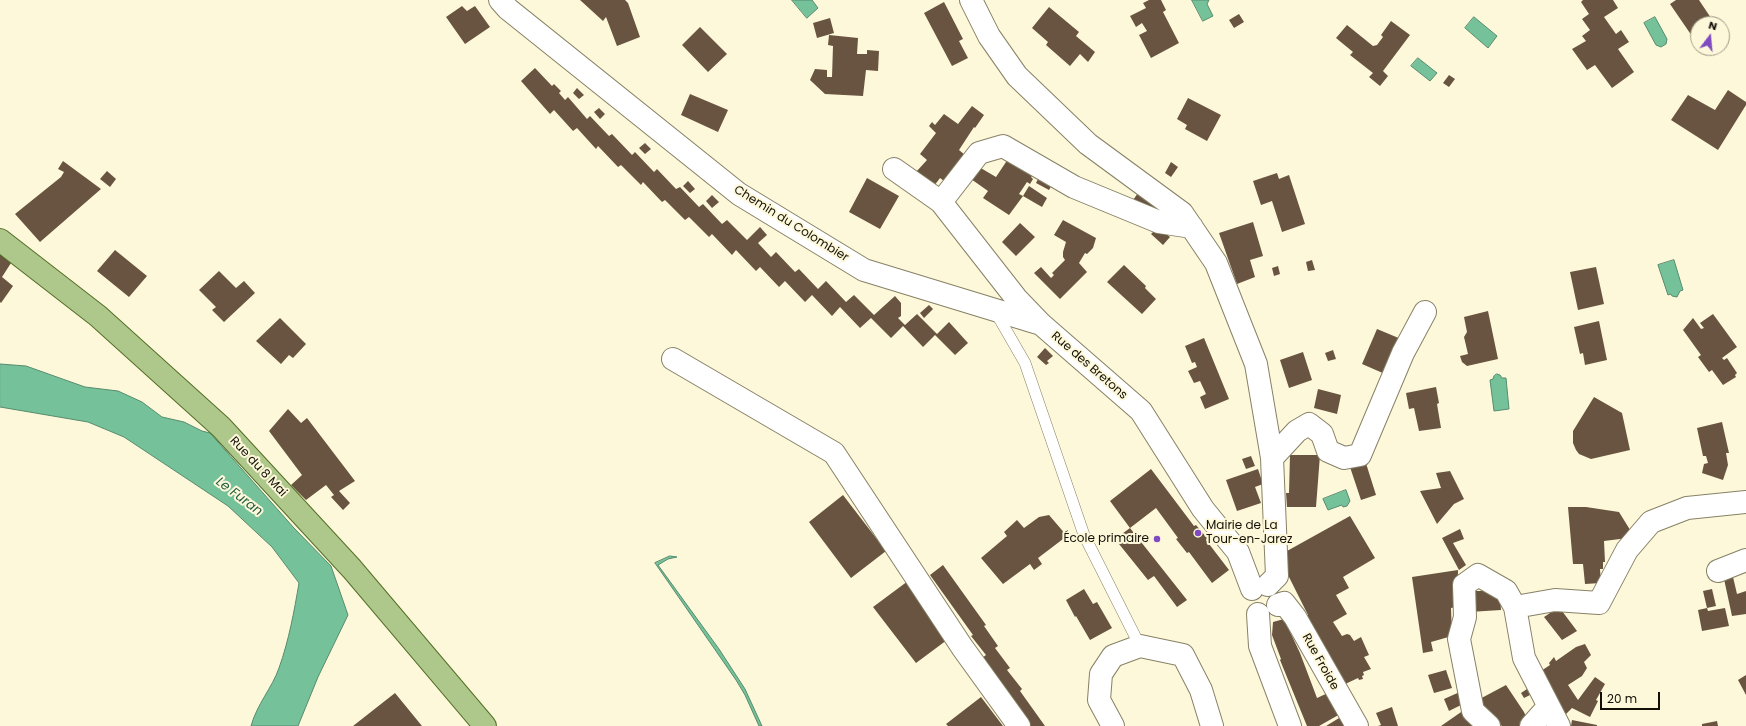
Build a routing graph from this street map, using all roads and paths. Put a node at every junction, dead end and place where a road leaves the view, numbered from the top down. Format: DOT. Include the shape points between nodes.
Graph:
graph roads {
  1 [pos="500,0"];
  2 [pos="971,0"];
  3 [pos="894,169"];
  4 [pos="942,202"];
  5 [pos="1192,227"];
  6 [pos="0,240"];
  7 [pos="995,310"];
  8 [pos="1425,312"];
  9 [pos="1041,324"];
  10 [pos="673,359"];
  11 [pos="1272,458"];
  12 [pos="1746,502"];
  13 [pos="1746,560"];
  14 [pos="1718,571"];
  15 [pos="1260,587"];
  16 [pos="1278,605"];
  17 [pos="1516,607"];
  18 [pos="1258,614"];
  19 [pos="1140,646"];
  20 [pos="1548,706"];
  21 [pos="1487,725"];
  22 [pos="485,726"];
  23 [pos="1019,726"];
  24 [pos="1113,726"];
  25 [pos="1212,726"];
  26 [pos="1290,726"];
  27 [pos="1357,726"];
  28 [pos="1531,726"];
  29 [pos="1558,726"];
  1 -- 7 [label="street, Chemin du Colombier" via="739,194 864,270"];
  2 -- 5 [label="street" via="989,36 1017,76 1088,144 1182,213"];
  3 -- 4 [label="street, Rue des Bretons"];
  4 -- 5 [label="street" via="979,154 1004,146 1074,187 1159,222"];
  4 -- 9 [label="street, Rue des Bretons" via="1016,298"];
  5 -- 11 [label="street" via="1216,263 1256,364"];
  6 -- 22 [label="main road, Rue du 8 Mai" via="98,316 221,427 352,569"];
  7 -- 9 [label="street, Chemin du Colombier"];
  7 -- 19 [label="lane" via="1025,363 1084,534"];
  8 -- 11 [label="street" via="1403,354 1360,455 1344,458 1328,452 1322,434 1309,424 1297,430"];
  9 -- 15 [label="street, Rue des Bretons" via="1141,410 1203,509 1238,552"];
  10 -- 23 [label="street" via="834,453 957,640"];
  11 -- 15 [label="street" via="1277,576"];
  12 -- 17 [label="street" via="1687,508 1652,522 1627,550 1599,603 1555,600"];
  13 -- 14 [label="street"];
  15 -- 16 [label="street" via="1275,589 1279,597"];
  15 -- 18 [label="street" via="1248,598 1251,608"];
  16 -- 18 [label="street" via="1270,614"];
  16 -- 27 [label="street, Rue Froide" via="1284,603 1295,617"];
  17 -- 20 [label="street" via="1524,658"];
  17 -- 21 [label="street" via="1506,591 1478,576 1464,584 1465,617 1459,639 1473,711"];
  18 -- 26 [label="street" via="1260,646"];
  19 -- 24 [label="street" via="1113,656 1101,674 1100,700"];
  19 -- 25 [label="street" via="1183,655 1201,690"];
  20 -- 28 [label="street"];
  20 -- 29 [label="street"];
}
